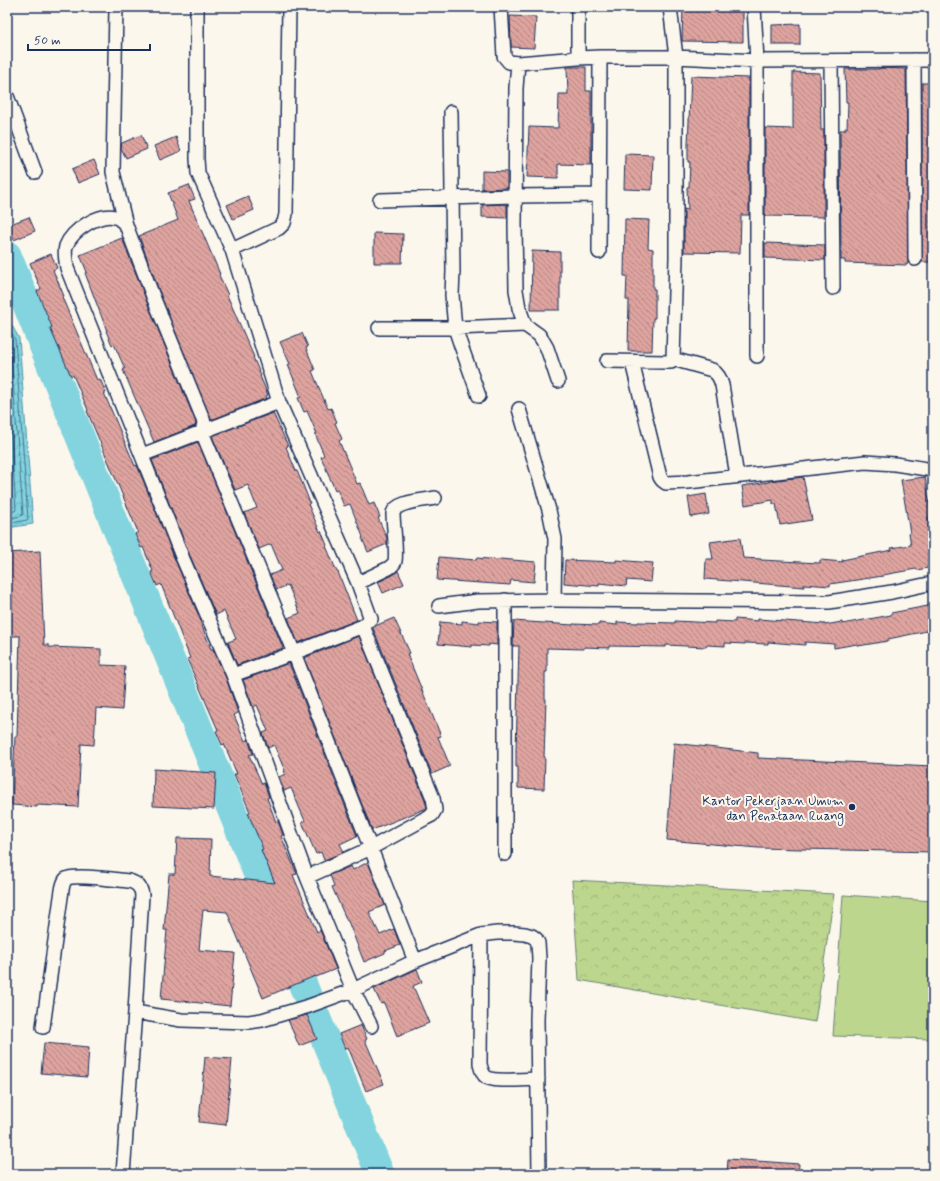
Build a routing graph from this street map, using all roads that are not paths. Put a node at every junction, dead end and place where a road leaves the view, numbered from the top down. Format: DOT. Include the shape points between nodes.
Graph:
graph roads {
  1 [pos="116,7"];
  2 [pos="198,7"];
  3 [pos="289,7"];
  4 [pos="501,7"];
  5 [pos="578,7"];
  6 [pos="670,7"];
  7 [pos="754,7"];
  8 [pos="600,57"];
  9 [pos="676,57"];
  10 [pos="578,58"];
  11 [pos="914,60"];
  12 [pos="933,60"];
  13 [pos="756,61"];
  14 [pos="831,61"];
  15 [pos="518,63"];
  16 [pos="7,96"];
  17 [pos="451,112"];
  18 [pos="35,172"];
  19 [pos="599,195"];
  20 [pos="515,196"];
  21 [pos="452,197"];
  22 [pos="380,200"];
  23 [pos="126,225"];
  24 [pos="232,250"];
  25 [pos="599,252"];
  26 [pos="915,259"];
  27 [pos="834,288"];
  28 [pos="525,325"];
  29 [pos="380,328"];
  30 [pos="455,328"];
  31 [pos="757,356"];
  32 [pos="673,360"];
  33 [pos="607,361"];
  34 [pos="632,362"];
  35 [pos="558,381"];
  36 [pos="479,396"];
  37 [pos="279,402"];
  38 [pos="519,409"];
  39 [pos="202,432"];
  40 [pos="142,456"];
  41 [pos="933,470"];
  42 [pos="737,476"];
  43 [pos="435,498"];
  44 [pos="358,583"];
  45 [pos="933,583"];
  46 [pos="505,600"];
  47 [pos="554,600"];
  48 [pos="439,606"];
  49 [pos="363,626"];
  50 [pos="294,653"];
  51 [pos="233,675"];
  52 [pos="371,848"];
  53 [pos="505,854"];
  54 [pos="307,877"];
  55 [pos="482,935"];
  56 [pos="415,961"];
  57 [pos="353,990"];
  58 [pos="135,1012"];
  59 [pos="371,1026"];
  60 [pos="44,1027"];
  61 [pos="538,1079"];
  62 [pos="123,1174"];
  63 [pos="539,1174"];
  1 -- 23 [label="street" via="113,172"];
  2 -- 24 [label="street" via="198,173"];
  3 -- 24 [label="street" via="284,223 279,228"];
  4 -- 15 [label="street" via="504,56 509,62"];
  5 -- 10 [label="street"];
  6 -- 9 [label="street"];
  7 -- 13 [label="street"];
  8 -- 9 [label="street"];
  8 -- 10 [label="street"];
  8 -- 19 [label="street"];
  9 -- 13 [label="street"];
  9 -- 32 [label="street"];
  10 -- 15 [label="street"];
  11 -- 12 [label="street"];
  11 -- 14 [label="street"];
  11 -- 26 [label="street"];
  13 -- 14 [label="street"];
  13 -- 31 [label="street"];
  14 -- 27 [label="street"];
  15 -- 20 [label="street"];
  16 -- 18 [label="street"];
  17 -- 21 [label="street"];
  19 -- 20 [label="street"];
  19 -- 25 [label="street"];
  20 -- 21 [label="street"];
  20 -- 28 [label="street" via="516,290"];
  21 -- 22 [label="street"];
  21 -- 30 [label="street" via="452,295"];
  23 -- 39 [label="street" via="203,419"];
  23 -- 40 [label="street" via="116,218 105,217 91,222 70,239 65,256 67,268"];
  24 -- 37 [label="street"];
  28 -- 30 [label="street"];
  28 -- 35 [label="street" via="543,341"];
  29 -- 30 [label="street"];
  30 -- 36 [label="street"];
  32 -- 34 [label="street"];
  32 -- 42 [label="street" via="717,373 722,384"];
  33 -- 34 [label="street"];
  34 -- 42 [label="street" via="662,480 670,484"];
  37 -- 39 [label="street"];
  37 -- 44 [label="street"];
  38 -- 47 [label="street" via="555,539"];
  39 -- 40 [label="street"];
  39 -- 50 [label="street"];
  40 -- 51 [label="street"];
  41 -- 42 [label="street" via="865,462"];
  43 -- 44 [label="street" via="402,504 394,510 395,562 393,566"];
  44 -- 49 [label="street" via="370,619"];
  45 -- 47 [label="street" via="829,602"];
  46 -- 47 [label="street"];
  46 -- 48 [label="street"];
  46 -- 53 [label="street"];
  49 -- 50 [label="street"];
  49 -- 52 [label="street" via="433,798 435,810 432,815"];
  50 -- 51 [label="street"];
  50 -- 52 [label="street"];
  51 -- 54 [label="street"];
  52 -- 54 [label="street"];
  52 -- 56 [label="street"];
  54 -- 57 [label="street"];
  55 -- 56 [label="street"];
  55 -- 61 [label="street" via="525,934 532,936 538,943"];
  55 -- 61 [label="street" via="481,1070 492,1080"];
  56 -- 57 [label="street"];
  57 -- 58 [label="street" via="313,1005 249,1022 180,1020"];
  57 -- 59 [label="street"];
  58 -- 60 [label="street" via="141,890 133,882 76,877 67,879 63,884"];
  58 -- 62 [label="street"];
  61 -- 63 [label="street"];
}
